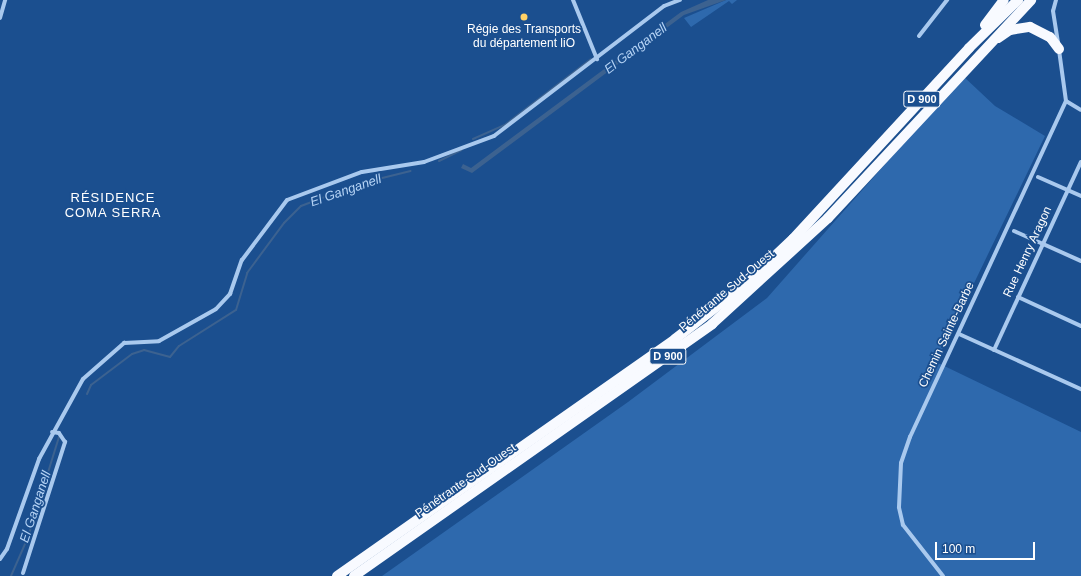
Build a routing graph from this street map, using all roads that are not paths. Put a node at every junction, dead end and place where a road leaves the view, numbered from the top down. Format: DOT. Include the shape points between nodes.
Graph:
graph roads {
  1 [pos="5,0"];
  2 [pos="573,0"];
  3 [pos="680,0"];
  4 [pos="947,0"];
  5 [pos="1004,0"];
  6 [pos="1031,0"];
  7 [pos="1036,0"];
  8 [pos="1056,0"];
  9 [pos="1020,5"];
  10 [pos="0,18"];
  11 [pos="919,36"];
  12 [pos="969,48"];
  13 [pos="1059,49"];
  14 [pos="597,59"];
  15 [pos="964,69"];
  16 [pos="1066,101"];
  17 [pos="1081,110"];
  18 [pos="1081,162"];
  19 [pos="1038,176"];
  20 [pos="1068,190"];
  21 [pos="1081,196"];
  22 [pos="1014,231"];
  23 [pos="1043,244"];
  24 [pos="1081,261"];
  25 [pos="1018,297"];
  26 [pos="1081,326"];
  27 [pos="959,334"];
  28 [pos="994,350"];
  29 [pos="1081,389"];
  30 [pos="52,432"];
  31 [pos="0,559"];
  32 [pos="23,573"];
  33 [pos="337,576"];
  34 [pos="354,576"];
  35 [pos="943,576"];
  1 -- 10 [label="street"];
  2 -- 14 [label="street"];
  3 -- 14 [label="street" via="664,6"];
  4 -- 11 [label="street"];
  5 -- 12 [label="highway"];
  6 -- 9 [label="highway, Pénétrante Sud-Ouest / D 900"];
  7 -- 9 [label="highway"];
  8 -- 13 [label="street" via="1053,11"];
  9 -- 12 [label="highway, Pénétrante Sud-Ouest / D 900"];
  9 -- 15 [label="highway, Pénétrante Sud-Ouest / D 900"];
  12 -- 33 [label="highway, Pénétrante Sud-Ouest / D 900" via="876,150 742,286 675,339"];
  13 -- 15 [label="highway" via="1040,30 1021,27 1001,36"];
  13 -- 16 [label="street"];
  14 -- 30 [label="street" via="494,136 424,162 362,172 287,200 242,260 230,294 216,310 159,341 124,343 83,380"];
  15 -- 34 [label="highway, Pénétrante Sud-Ouest / D 900" via="828,218 712,324"];
  16 -- 17 [label="street"];
  16 -- 27 [label="street, Chemin Sainte-Barbe"];
  18 -- 20 [label="street, Rue Henry Aragon"];
  19 -- 20 [label="street"];
  20 -- 21 [label="street"];
  20 -- 23 [label="street, Rue Henry Aragon"];
  22 -- 23 [label="street"];
  23 -- 24 [label="street"];
  23 -- 25 [label="street, Rue Henry Aragon"];
  25 -- 26 [label="street"];
  25 -- 28 [label="street, Rue Henry Aragon"];
  27 -- 28 [label="street"];
  27 -- 35 [label="street, Chemin Sainte-Barbe" via="910,437 899,482 903,525"];
  28 -- 29 [label="street"];
  30 -- 31 [label="street"];
  30 -- 32 [label="street" via="59,433 65,442"];
}
